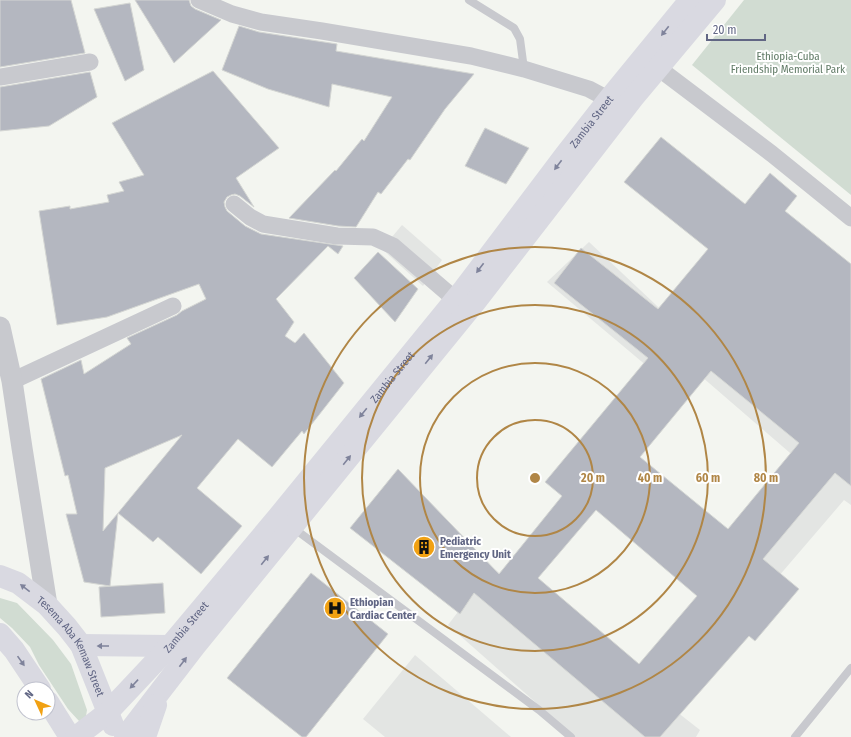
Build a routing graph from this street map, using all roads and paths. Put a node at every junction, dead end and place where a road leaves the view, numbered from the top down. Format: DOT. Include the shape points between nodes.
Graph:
graph roads {
  1 [pos="199,0"];
  2 [pos="469,0"];
  3 [pos="690,0"];
  4 [pos="715,0"];
  5 [pos="90,62"];
  6 [pos="651,63"];
  7 [pos="524,69"];
  8 [pos="0,77"];
  9 [pos="617,104"];
  10 [pos="234,204"];
  11 [pos="851,218"];
  12 [pos="461,305"];
  13 [pos="173,306"];
  14 [pos="0,327"];
  15 [pos="12,381"];
  16 [pos="285,522"];
  17 [pos="0,576"];
  18 [pos="47,605"];
  19 [pos="0,634"];
  20 [pos="81,645"];
  21 [pos="170,646"];
  22 [pos="851,668"];
  23 [pos="35,681"];
  24 [pos="159,692"];
  25 [pos="107,713"];
  26 [pos="56,715"];
  27 [pos="70,737"];
  28 [pos="76,737"];
  29 [pos="118,737"];
  30 [pos="125,737"];
  31 [pos="145,737"];
  32 [pos="571,737"];
  33 [pos="795,737"];
  1 -- 7 [label="street" via="232,14 262,22 471,56"];
  2 -- 7 [label="lane" via="514,28 520,39"];
  3 -- 6 [label="main road, Zambia Street, one-way"];
  4 -- 6 [label="main road, Zambia Street"];
  5 -- 8 [label="street"];
  6 -- 9 [label="main road, Zambia Street"];
  6 -- 11 [label="street" via="772,154"];
  7 -- 9 [label="street" via="589,89"];
  9 -- 12 [label="main road, Zambia Street"];
  10 -- 12 [label="street" via="263,224 336,236 373,238 385,242 393,246"];
  12 -- 16 [label="main road, Zambia Street"];
  13 -- 15 [label="street"];
  14 -- 15 [label="street"];
  15 -- 18 [label="street"];
  16 -- 21 [label="main road, Zambia Street"];
  24 -- 16 [label="main road, Zambia Street, one-way"];
  16 -- 32 [label="lane" via="539,710"];
  18 -- 17 [label="main road, Tesema Aba Kemaw Street, one-way" via="18,583"];
  18 -- 20 [label="main road, Tesema Aba Kemaw Street"];
  19 -- 23 [label="main road, one-way"];
  21 -- 20 [label="main road, one-way"];
  20 -- 25 [label="main road, Tesema Aba Kemaw Street"];
  21 -- 25 [label="main road, Zambia Street, one-way"];
  22 -- 33 [label="lane"];
  24 -- 30 [label="main road, Zambia Street"];
  24 -- 31 [label="main road"];
  25 -- 28 [label="main road, Zambia Street"];
  25 -- 29 [label="main road, Tesema Aba Kemaw Street"];
  26 -- 27 [label="main road"];
}
